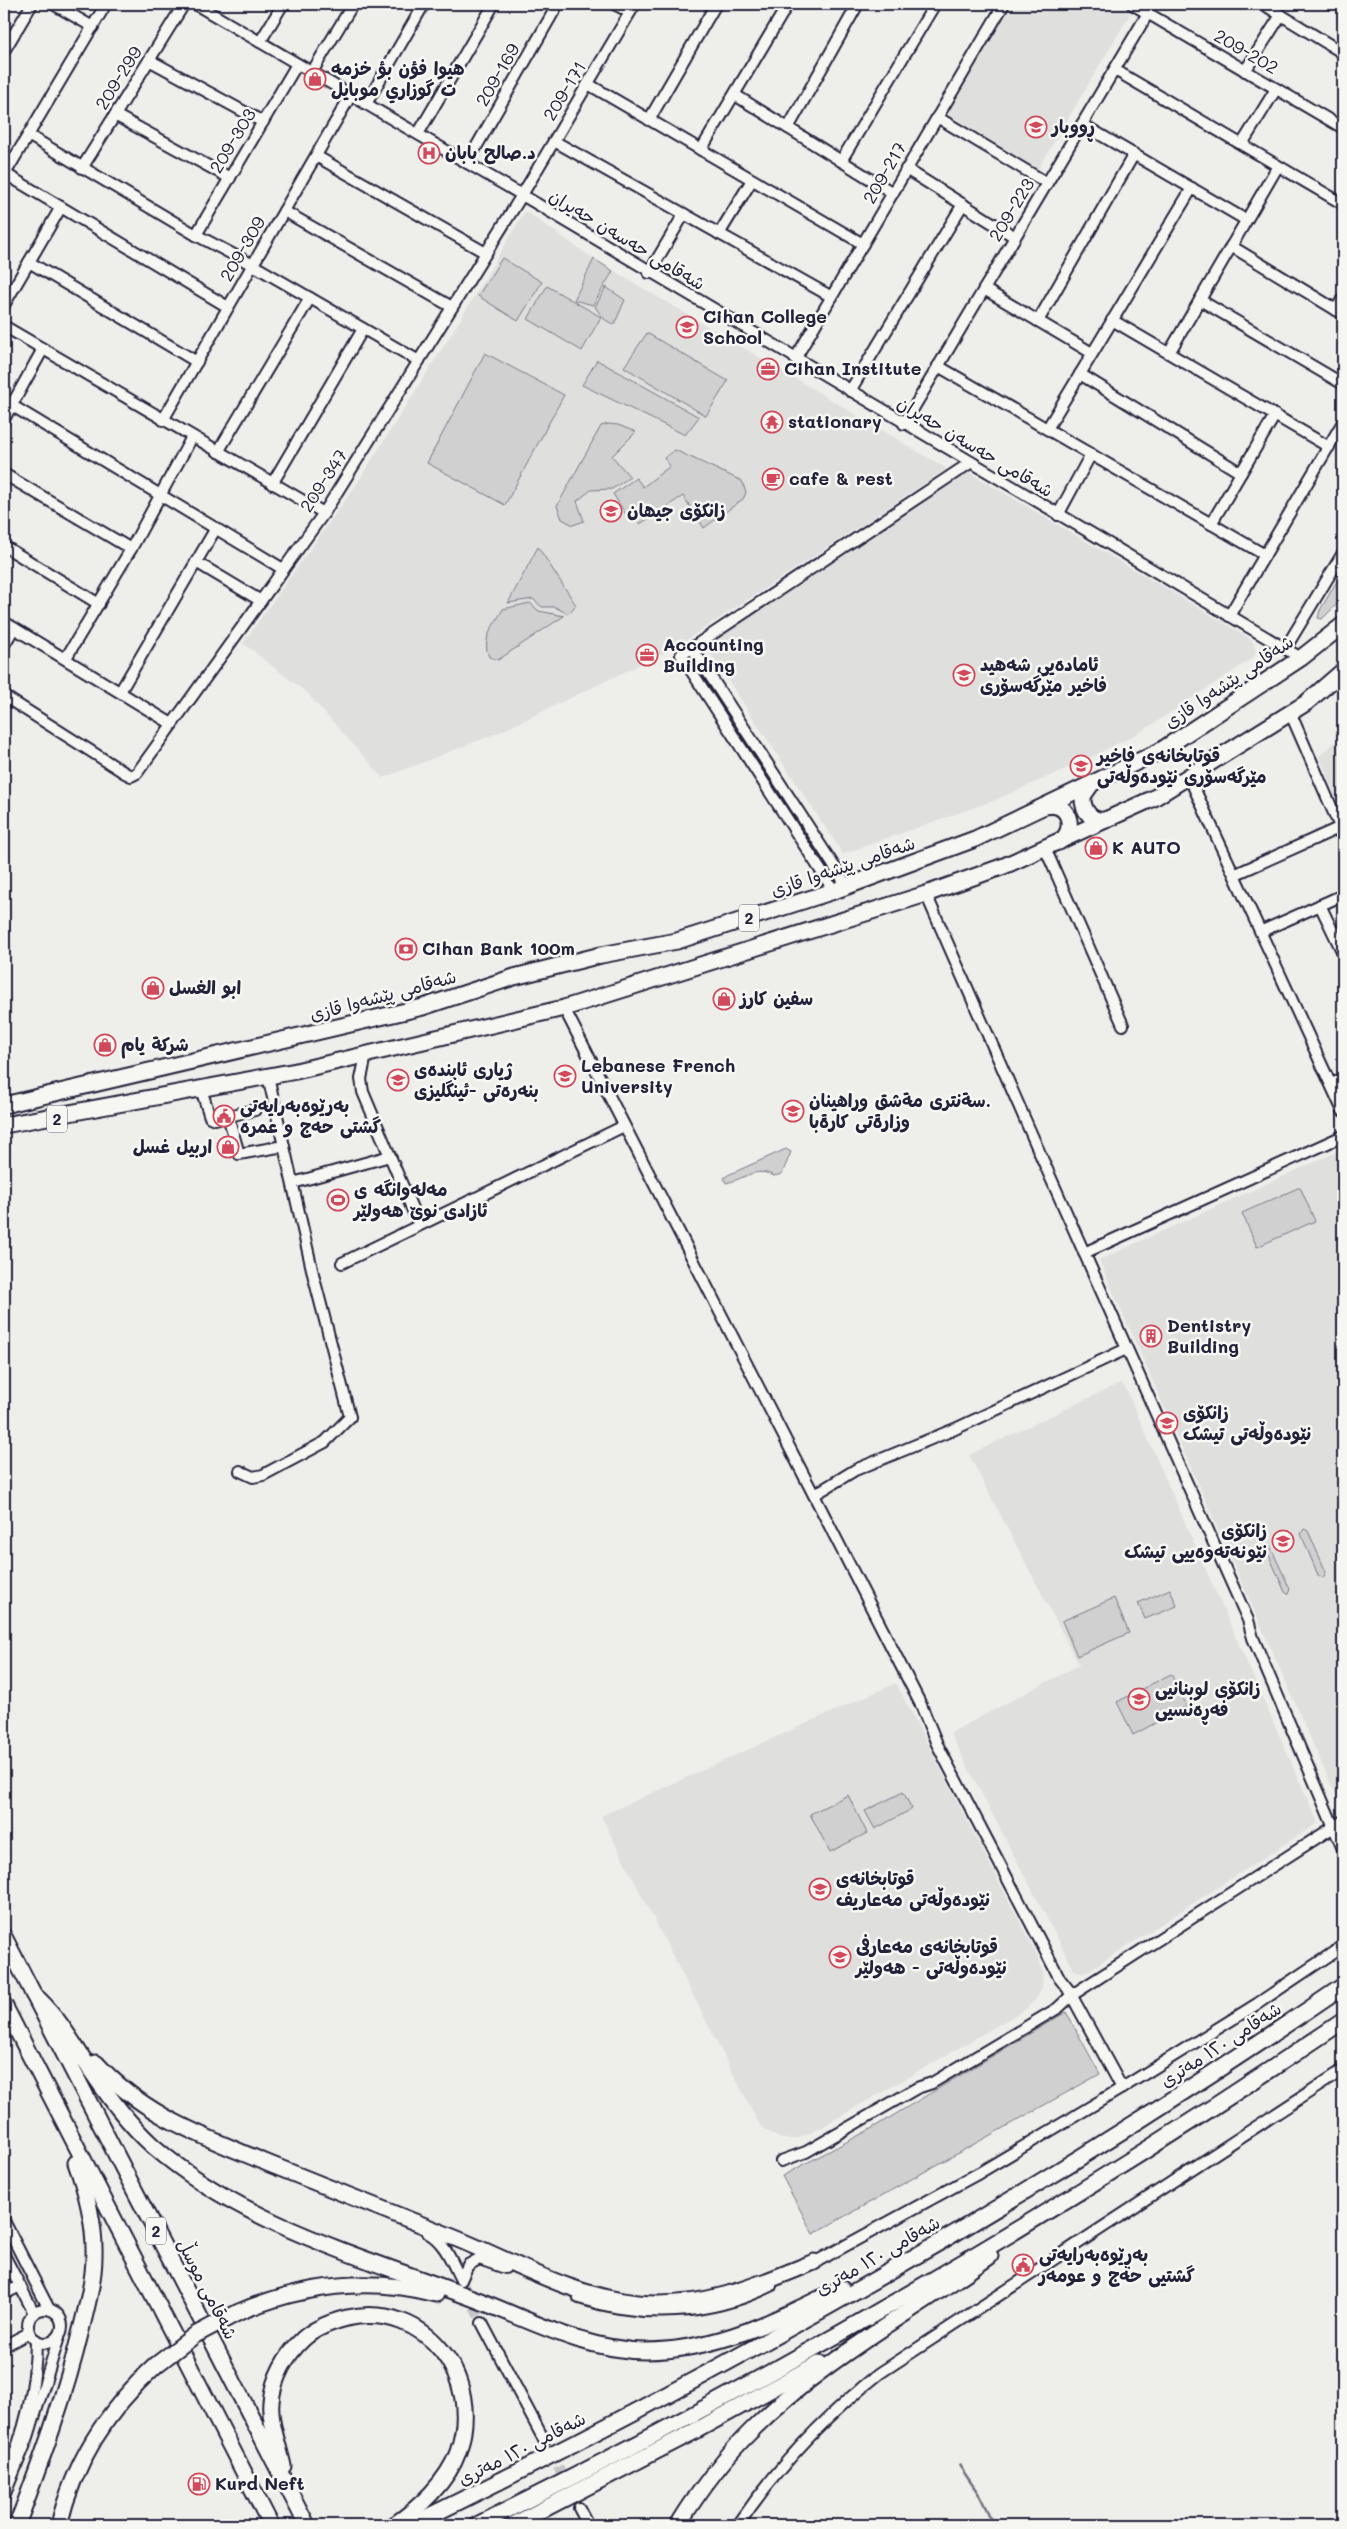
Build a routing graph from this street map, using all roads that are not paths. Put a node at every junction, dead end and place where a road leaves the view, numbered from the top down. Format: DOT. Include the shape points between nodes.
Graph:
graph roads {
  1 [pos="32,4"];
  2 [pos="53,4"];
  3 [pos="106,4"];
  4 [pos="184,4"];
  5 [pos="195,4"];
  6 [pos="283,4"];
  7 [pos="353,4"];
  8 [pos="424,4"];
  9 [pos="494,4"];
  10 [pos="558,4"];
  11 [pos="614,4"];
  12 [pos="716,4"];
  13 [pos="788,4"];
  14 [pos="858,4"];
  15 [pos="935,4"];
  16 [pos="1004,4"];
  17 [pos="1132,4"];
  18 [pos="1263,4"];
  19 [pos="632,8"];
  20 [pos="1148,13"];
  21 [pos="1280,15"];
  22 [pos="93,27"];
  23 [pos="260,42"];
  24 [pos="4,51"];
  25 [pos="1343,54"];
  26 [pos="149,60"];
  27 [pos="297,64"];
  28 [pos="1115,70"];
  29 [pos="1245,71"];
  30 [pos="312,72"];
  31 [pos="588,84"];
  32 [pos="1276,89"];
  33 [pos="350,95"];
  34 [pos="735,95"];
  35 [pos="366,104"];
  36 [pos="115,115"];
  37 [pos="937,117"];
  38 [pos="649,120"];
  39 [pos="263,122"];
  40 [pos="1082,124"];
  41 [pos="788,128"];
  42 [pos="1343,128"];
  43 [pos="418,134"];
  44 [pos="28,135"];
  45 [pos="554,141"];
  46 [pos="1242,144"];
  47 [pos="701,150"];
  48 [pos="1134,154"];
  49 [pos="316,156"];
  50 [pos="841,161"];
  51 [pos="467,163"];
  52 [pos="1278,166"];
  53 [pos="82,168"];
  54 [pos="906,169"];
  55 [pos="4,174"];
  56 [pos="230,178"];
  57 [pos="752,180"];
  58 [pos="1047,183"];
  59 [pos="1192,188"];
  60 [pos="892,193"];
  61 [pos="522,195"];
  62 [pos="963,204"];
  63 [pos="1343,204"];
  64 [pos="61,207"];
  65 [pos="284,211"];
  66 [pos="684,214"];
  67 [pos="1246,220"];
  68 [pos="719,234"];
  69 [pos="196,235"];
  70 [pos="1015,237"];
  71 [pos="863,244"];
  72 [pos="1231,246"];
  73 [pos="486,253"];
  74 [pos="29,262"];
  75 [pos="253,265"];
  76 [pos="649,273"];
  77 [pos="984,289"];
  78 [pos="832,297"];
  79 [pos="310,298"];
  80 [pos="1343,298"];
  81 [pos="1200,300"];
  82 [pos="4,305"];
  83 [pos="228,307"];
  84 [pos="452,307"];
  85 [pos="1340,312"];
  86 [pos="1112,320"];
  87 [pos="1038,321"];
  88 [pos="4,326"];
  89 [pos="363,329"];
  90 [pos="43,349"];
  91 [pos="1092,353"];
  92 [pos="1169,353"];
  93 [pos="795,359"];
  94 [pos="418,361"];
  95 [pos="197,362"];
  96 [pos="938,366"];
  97 [pos="1080,374"];
  98 [pos="1343,384"];
  99 [pos="850,391"];
  100 [pos="12,405"];
  101 [pos="1275,415"];
  102 [pos="4,416"];
  103 [pos="163,420"];
  104 [pos="1343,422"];
  105 [pos="904,424"];
  106 [pos="1047,429"];
  107 [pos="192,437"];
  108 [pos="1329,447"];
  109 [pos="218,452"];
  110 [pos="1091,454"];
  111 [pos="970,463"];
  112 [pos="1241,473"];
  113 [pos="4,474"];
  114 [pos="272,484"];
  115 [pos="160,495"];
  116 [pos="324,513"];
  117 [pos="1058,515"];
  118 [pos="1211,524"];
  119 [pos="216,528"];
  120 [pos="4,546"];
  121 [pos="131,549"];
  122 [pos="1343,553"];
  123 [pos="1265,555"];
  124 [pos="196,562"];
  125 [pos="283,570"];
  126 [pos="261,601"];
  127 [pos="99,604"];
  128 [pos="1229,616"];
  129 [pos="4,622"];
  130 [pos="1343,625"];
  131 [pos="14,628"];
  132 [pos="4,645"];
  133 [pos="692,648"];
  134 [pos="1285,649"];
  135 [pos="66,658"];
  136 [pos="1301,658"];
  137 [pos="1343,671"];
  138 [pos="120,692"];
  139 [pos="4,696"];
  140 [pos="1290,712"];
  141 [pos="172,724"];
  142 [pos="1190,777"];
  143 [pos="1090,786"];
  144 [pos="1044,807"];
  145 [pos="1115,817"];
  146 [pos="1342,826"];
  147 [pos="1052,845"];
  148 [pos="1236,874"];
  149 [pos="841,888"];
  150 [pos="926,894"];
  151 [pos="1343,895"];
  152 [pos="1320,905"];
  153 [pos="1262,931"];
  154 [pos="1343,953"];
  155 [pos="564,1008"];
  156 [pos="1123,1025"];
  157 [pos="366,1055"];
  158 [pos="268,1076"];
  159 [pos="1343,1079"];
  160 [pos="104,1080"];
  161 [pos="1331,1084"];
  162 [pos="201,1089"];
  163 [pos="4,1094"];
  164 [pos="4,1105"];
  165 [pos="111,1106"];
  166 [pos="256,1110"];
  167 [pos="1343,1111"];
  168 [pos="228,1116"];
  169 [pos="4,1125"];
  170 [pos="624,1126"];
  171 [pos="4,1133"];
  172 [pos="1343,1136"];
  173 [pos="284,1146"];
  174 [pos="390,1156"];
  175 [pos="292,1183"];
  176 [pos="419,1225"];
  177 [pos="1084,1253"];
  178 [pos="342,1263"];
  179 [pos="1122,1351"];
  180 [pos="240,1471"];
  181 [pos="814,1495"];
  182 [pos="1253,1638"];
  183 [pos="1343,1821"];
  184 [pos="1334,1828"];
  185 [pos="1343,1849"];
  186 [pos="4,1937"];
  187 [pos="1343,1946"];
  188 [pos="1343,1986"];
  189 [pos="33,1994"];
  190 [pos="1068,1994"];
  191 [pos="4,2005"];
  192 [pos="1343,2021"];
  193 [pos="64,2028"];
  194 [pos="33,2063"];
  195 [pos="1343,2070"];
  196 [pos="1122,2088"];
  197 [pos="781,2161"];
  198 [pos="384,2211"];
  199 [pos="1039,2217"];
  200 [pos="4,2221"];
  201 [pos="964,2228"];
  202 [pos="4,2255"];
  203 [pos="814,2262"];
  204 [pos="20,2286"];
  205 [pos="4,2294"];
  206 [pos="49,2309"];
  207 [pos="34,2313"];
  208 [pos="903,2316"];
  209 [pos="524,2320"];
  210 [pos="482,2323"];
  211 [pos="33,2337"];
  212 [pos="59,2337"];
  213 [pos="4,2346"];
  214 [pos="544,2440"];
  215 [pos="4,2479"];
  216 [pos="288,2487"];
  217 [pos="4,2496"];
  218 [pos="579,2508"];
  219 [pos="18,2525"];
  220 [pos="59,2525"];
  221 [pos="271,2525"];
  222 [pos="307,2525"];
  223 [pos="394,2525"];
  224 [pos="411,2525"];
  225 [pos="477,2525"];
  226 [pos="513,2525"];
  227 [pos="588,2525"];
  228 [pos="678,2525"];
  229 [pos="738,2525"];
  1 -- 24 [label="street"];
  2 -- 22 [label="street"];
  3 -- 22 [label="street"];
  4 -- 26 [label="street, 209-299"];
  5 -- 23 [label="street, شەقامی حەسەن حەیران"];
  6 -- 23 [label="street"];
  7 -- 30 [label="street"];
  8 -- 35 [label="street"];
  9 -- 43 [label="street"];
  10 -- 51 [label="street, 209-169"];
  11 -- 19 [label="street"];
  12 -- 38 [label="street"];
  13 -- 34 [label="street"];
  14 -- 41 [label="street"];
  15 -- 50 [label="street"];
  16 -- 37 [label="street, 209-217"];
  17 -- 20 [label="street, 209-202"];
  18 -- 21 [label="street"];
  19 -- 31 [label="street, 209-171"];
  20 -- 28 [label="street, 209-223"];
  20 -- 29 [label="street, 209-202"];
  21 -- 25 [label="street"];
  21 -- 29 [label="street"];
  22 -- 44 [label="street"];
  23 -- 27 [label="street, شەقامی حەسەن حەیران"];
  26 -- 36 [label="street, 209-299"];
  26 -- 39 [label="street"];
  27 -- 30 [label="street, شەقامی حەسەن حەیران"];
  27 -- 39 [label="street, 209-303"];
  28 -- 40 [label="street, 209-223"];
  28 -- 46 [label="street"];
  29 -- 32 [label="street, 209-202"];
  30 -- 33 [label="street, شەقامی حەسەن حەیران"];
  31 -- 38 [label="street"];
  31 -- 45 [label="street, 209-171"];
  32 -- 42 [label="street, 209-202"];
  32 -- 46 [label="street"];
  33 -- 35 [label="street, شەقامی حەسەن حەیران"];
  33 -- 49 [label="street, 209-309"];
  34 -- 41 [label="street"];
  34 -- 47 [label="street"];
  35 -- 43 [label="street, شەقامی حەسەن حەیران"];
  36 -- 53 [label="street, 209-299"];
  36 -- 56 [label="street"];
  37 -- 54 [label="street, 209-217"];
  37 -- 58 [label="street"];
  38 -- 47 [label="street"];
  39 -- 56 [label="street, 209-303"];
  40 -- 48 [label="street"];
  40 -- 58 [label="street, 209-223"];
  41 -- 50 [label="street"];
  43 -- 51 [label="street, شەقامی حەسەن حەیران"];
  44 -- 53 [label="street"];
  44 -- 55 [label="street"];
  45 -- 61 [label="street, 209-171"];
  45 -- 66 [label="street"];
  46 -- 52 [label="street"];
  47 -- 57 [label="street"];
  48 -- 59 [label="street"];
  48 -- 87 [label="street"];
  49 -- 65 [label="street, 209-309"];
  49 -- 73 [label="street"];
  50 -- 60 [label="street"];
  51 -- 61 [label="street, شەقامی حەسەن حەیران"];
  52 -- 63 [label="street"];
  52 -- 67 [label="street"];
  53 -- 69 [label="street"];
  54 -- 60 [label="street, 209-217"];
  54 -- 62 [label="street"];
  55 -- 64 [label="street"];
  56 -- 69 [label="street, 209-303"];
  57 -- 68 [label="street"];
  57 -- 71 [label="street"];
  58 -- 70 [label="street, 209-223"];
  59 -- 67 [label="street"];
  59 -- 86 [label="street"];
  60 -- 71 [label="street, 209-217"];
  61 -- 73 [label="street, 209-347"];
  61 -- 76 [label="street, شەقامی حەسەن حەیران"];
  62 -- 70 [label="street"];
  62 -- 99 [label="street"];
  64 -- 74 [label="street"];
  64 -- 83 [label="street"];
  65 -- 75 [label="street, 209-309"];
  65 -- 84 [label="street"];
  66 -- 68 [label="street"];
  66 -- 76 [label="street"];
  67 -- 72 [label="street"];
  68 -- 78 [label="street"];
  69 -- 75 [label="street"];
  70 -- 77 [label="street, 209-223"];
  71 -- 78 [label="street, 209-217"];
  72 -- 81 [label="street"];
  72 -- 85 [label="street"];
  73 -- 84 [label="street, 209-347"];
  74 -- 82 [label="street"];
  74 -- 95 [label="street"];
  75 -- 79 [label="street"];
  75 -- 83 [label="street, 209-309"];
  76 -- 93 [label="street, شەقامی حەسەن حەیران"];
  77 -- 87 [label="street"];
  77 -- 96 [label="street, 209-223"];
  78 -- 93 [label="street, 209-217"];
  79 -- 89 [label="street"];
  79 -- 109 [label="street"];
  80 -- 85 [label="street"];
  81 -- 92 [label="street"];
  81 -- 98 [label="street"];
  83 -- 95 [label="street, 209-309"];
  84 -- 94 [label="street, 209-347"];
  86 -- 91 [label="street"];
  86 -- 92 [label="street"];
  87 -- 91 [label="street"];
  88 -- 90 [label="street"];
  89 -- 94 [label="street"];
  89 -- 114 [label="street"];
  90 -- 100 [label="street"];
  90 -- 103 [label="street"];
  91 -- 97 [label="street"];
  92 -- 101 [label="street"];
  93 -- 99 [label="street, شەقامی حەسەن حەیران"];
  94 -- 116 [label="street, 209-347"];
  95 -- 103 [label="street, 209-309"];
  96 -- 105 [label="street, 209-223"];
  96 -- 106 [label="street"];
  97 -- 106 [label="street"];
  97 -- 112 [label="street"];
  99 -- 105 [label="street, شەقامی حەسەن حەیران"];
  100 -- 102 [label="street"];
  100 -- 115 [label="street"];
  101 -- 108 [label="street"];
  101 -- 112 [label="street"];
  103 -- 107 [label="street"];
  104 -- 108 [label="street"];
  105 -- 111 [label="street, شەقامی حەسەن حەیران"];
  106 -- 110 [label="street"];
  107 -- 109 [label="street"];
  107 -- 115 [label="street"];
  108 -- 123 [label="street"];
  109 -- 114 [label="street"];
  110 -- 117 [label="street"];
  110 -- 118 [label="street"];
  111 -- 117 [label="street, شەقامی حەسەن حەیران"];
  111 -- 133 [label="street"];
  112 -- 118 [label="street"];
  113 -- 121 [label="street"];
  114 -- 116 [label="street"];
  115 -- 119 [label="street"];
  115 -- 121 [label="street"];
  116 -- 125 [label="street, 209-347"];
  117 -- 128 [label="street, شەقامی حەسەن حەیران"];
  118 -- 123 [label="street"];
  119 -- 124 [label="street"];
  119 -- 125 [label="street"];
  120 -- 127 [label="street"];
  121 -- 127 [label="street"];
  122 -- 134 [label="street"];
  123 -- 128 [label="street"];
  124 -- 126 [label="street"];
  124 -- 138 [label="street"];
  125 -- 126 [label="street, 209-347"];
  126 -- 141 [label="street, 209-347"];
  127 -- 135 [label="street"];
  128 -- 134 [label="street, شەقامی حەسەن حەیران"];
  129 -- 131 [label="street"];
  130 -- 136 [label="highway, شەقامی پێشەوا قازی / 2"];
  131 -- 132 [label="street"];
  131 -- 135 [label="street"];
  133 -- 149 [label="street"];
  133 -- 149 [label="street" via="681,655"];
  134 -- 136 [label="street, شەقامی حەسەن حەیران"];
  135 -- 138 [label="street"];
  136 -- 143 [label="highway, شەقامی پێشەوا قازی / 2" via="1160,751"];
  137 -- 140 [label="highway, 2" via="1306,703"];
  138 -- 141 [label="street"];
  139 -- 141 [label="street, 209-347" via="131,776 137,773"];
  140 -- 142 [label="highway, 2"];
  140 -- 146 [label="street"];
  142 -- 145 [label="highway, 2"];
  142 -- 148 [label="street"];
  143 -- 144 [label="highway, شەقامی پێشەوا قازی / 2"];
  143 -- 145 [label="highway" via="1083,796 1087,813 1099,820"];
  144 -- 147 [label="highway" via="1057,805 1069,818 1069,830"];
  144 -- 149 [label="highway, شەقامی پێشەوا قازی / 2" via="975,839"];
  145 -- 147 [label="highway, 2"];
  146 -- 148 [label="street"];
  147 -- 150 [label="highway, 2"];
  147 -- 156 [label="street"];
  148 -- 153 [label="street"];
  149 -- 160 [label="highway, شەقامی پێشەوا قازی / 2" via="677,941 601,955 514,977 423,1007"];
  150 -- 155 [label="highway, 2"];
  150 -- 177 [label="street"];
  151 -- 152 [label="street"];
  152 -- 153 [label="street"];
  152 -- 154 [label="street"];
  153 -- 161 [label="street"];
  155 -- 157 [label="highway, 2"];
  155 -- 170 [label="street"];
  157 -- 158 [label="highway, 2"];
  157 -- 174 [label="street" via="361,1072 362,1086"];
  158 -- 162 [label="highway, 2"];
  158 -- 173 [label="street"];
  159 -- 161 [label="street"];
  160 -- 163 [label="highway, شەقامی پێشەوا قازی / 2" via="61,1082"];
  160 -- 164 [label="highway, شەقامی پێشەوا قازی"];
  161 -- 167 [label="street"];
  162 -- 165 [label="highway, 2"];
  162 -- 168 [label="street" via="210,1117"];
  165 -- 169 [label="highway"];
  165 -- 171 [label="highway, 2"];
  166 -- 168 [label="street"];
  168 -- 173 [label="street" via="239,1154"];
  170 -- 176 [label="street"];
  170 -- 181 [label="street"];
  172 -- 177 [label="street"];
  173 -- 175 [label="street"];
  174 -- 175 [label="street"];
  174 -- 176 [label="street"];
  175 -- 180 [label="street" via="350,1417 325,1442 263,1475 253,1477"];
  176 -- 178 [label="street"];
  177 -- 179 [label="street"];
  177 -- 182 [label="street" via="1248,1620"];
  179 -- 181 [label="street" via="955,1429 855,1470"];
  179 -- 182 [label="street" via="1242,1622"];
  181 -- 190 [label="street" via="921,1705 943,1740 1024,1903 1066,1978"];
  182 -- 184 [label="street"];
  183 -- 184 [label="street"];
  184 -- 185 [label="street"];
  184 -- 190 [label="street"];
  186 -- 189 [label="highway, شەقامی موسڵ / 2"];
  187 -- 196 [label="street"];
  188 -- 201 [label="highway, شەقامی ١٢٠ مەتری" via="1200,2082"];
  189 -- 193 [label="highway"];
  189 -- 216 [label="highway, شەقامی موسڵ / 2"];
  190 -- 196 [label="street"];
  190 -- 197 [label="street" via="1058,2008 932,2083 917,2088 806,2152"];
  191 -- 194 [label="highway, 2"];
  192 -- 199 [label="highway"];
  193 -- 198 [label="highway" via="121,2088 172,2122"];
  193 -- 209 [label="highway" via="130,2121 150,2143 207,2188 279,2225"];
  194 -- 219 [label="highway" via="83,2182 92,2225 94,2256 86,2308 66,2387"];
  194 -- 221 [label="highway, 2"];
  195 -- 229 [label="street" via="880,2373 833,2412 790,2456"];
  196 -- 203 [label="street" via="979,2173"];
  198 -- 203 [label="highway" via="570,2286 629,2302 689,2303 722,2297 759,2286"];
  198 -- 203 [label="street" via="436,2237 461,2280 468,2265 483,2259 597,2303 635,2311 708,2308 743,2299"];
  199 -- 208 [label="highway" via="962,2277"];
  199 -- 225 [label="highway" via="731,2393"];
  200 -- 206 [label="street"];
  201 -- 209 [label="highway" via="777,2320 700,2346 646,2351 625,2349 572,2337"];
  201 -- 224 [label="highway, شەقامی ١٢٠ مەتری" via="664,2396"];
  202 -- 204 [label="street"];
  204 -- 205 [label="street"];
  204 -- 207 [label="street"];
  206 -- 207 [label="street"];
  206 -- 212 [label="street" via="62,2320"];
  207 -- 211 [label="street" via="28,2322"];
  208 -- 226 [label="highway" via="760,2397"];
  208 -- 228 [label="highway" via="817,2375 763,2419 708,2480"];
  209 -- 220 [label="highway, bridge" via="420,2289 369,2284 314,2288 239,2312 195,2335 156,2365 122,2400 98,2433 72,2486"];
  210 -- 214 [label="street"];
  211 -- 212 [label="street" via="45,2343"];
  211 -- 213 [label="street"];
  211 -- 215 [label="street" via="36,2361 28,2409"];
  212 -- 217 [label="street" via="28,2437"];
  216 -- 222 [label="highway, شەقامی موسڵ / 2"];
  216 -- 223 [label="highway" via="271,2402 285,2360 308,2335 337,2320 377,2316 404,2322 428,2336 452,2365 463,2397 464,2424 458,2451 446,2475 424,2500"];
  218 -- 227 [label="street"];
}
